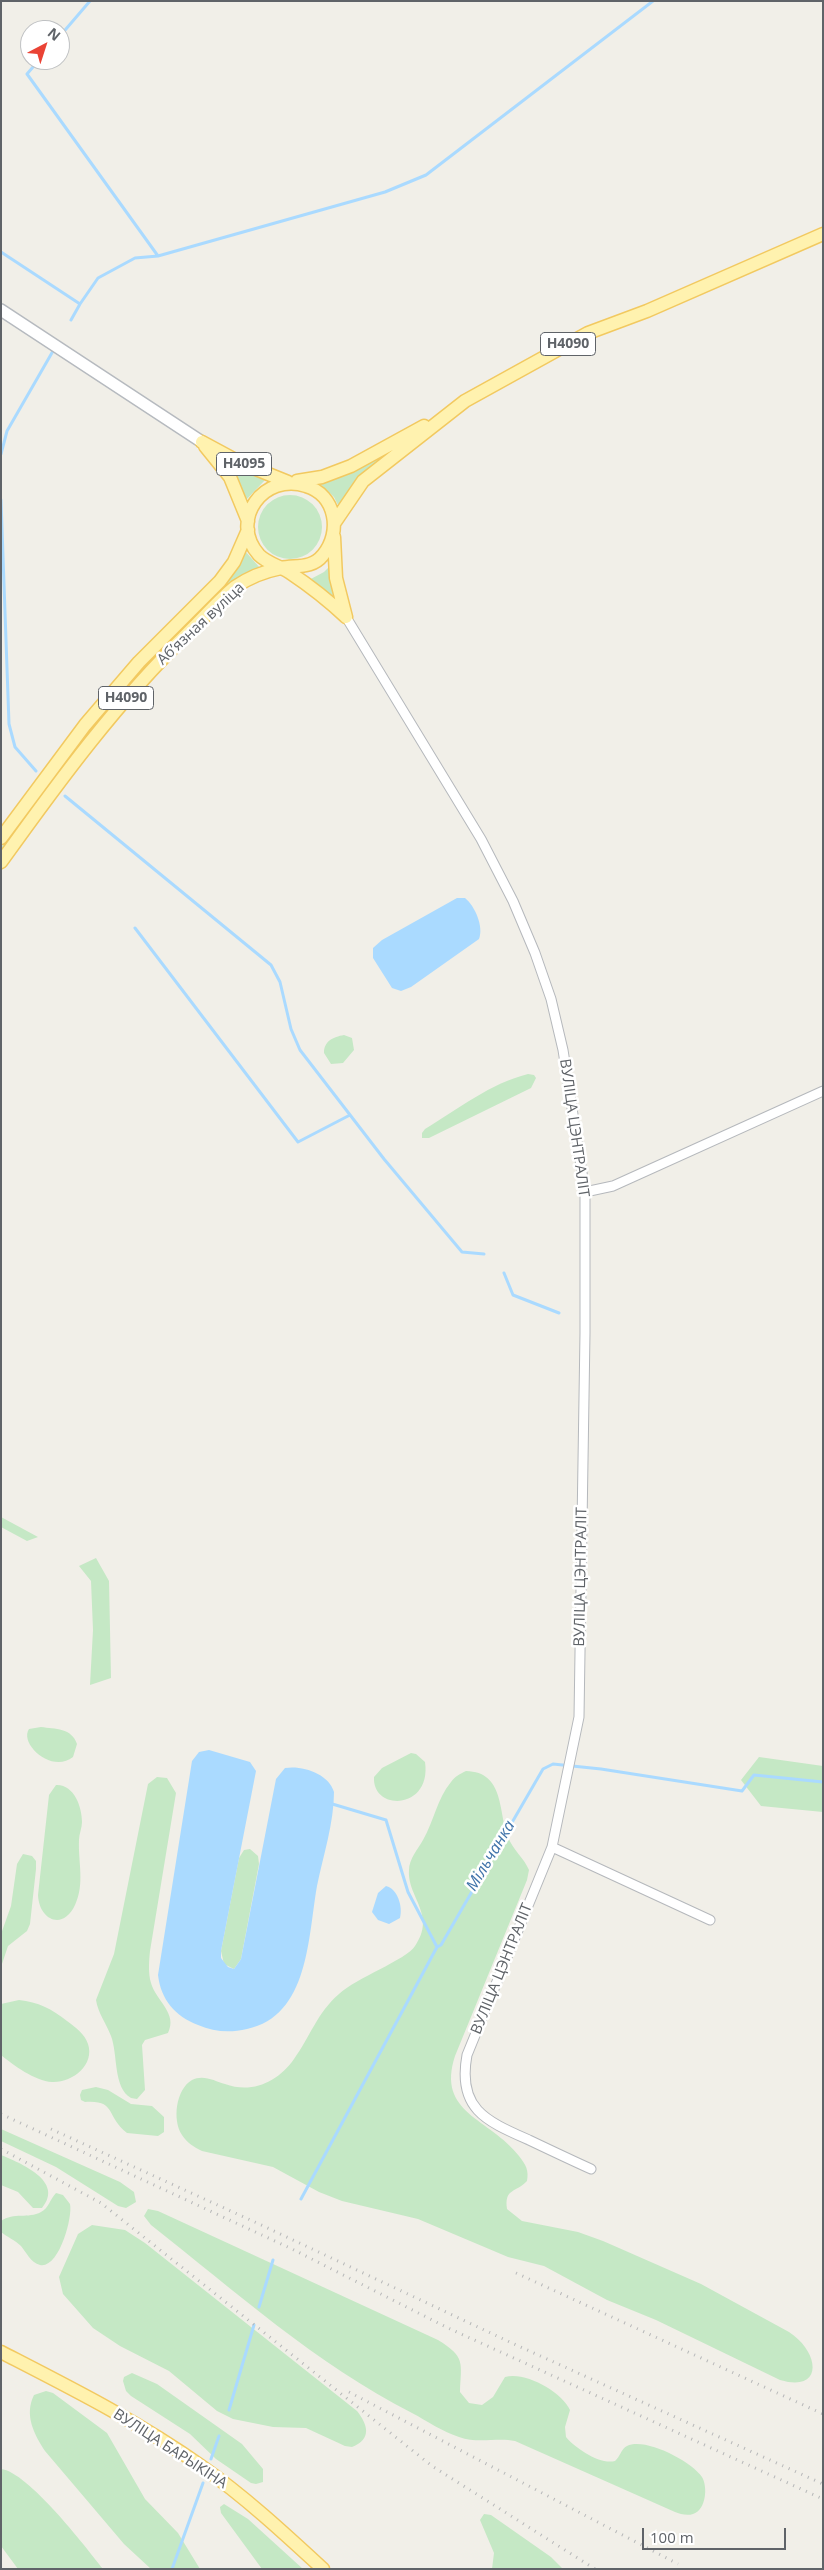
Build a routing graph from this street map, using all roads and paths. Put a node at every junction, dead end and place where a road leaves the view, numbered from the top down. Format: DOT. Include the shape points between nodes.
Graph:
graph roads {
  1 [pos="823,234"];
  2 [pos="1,310"];
  3 [pos="442,418"];
  4 [pos="202,442"];
  5 [pos="291,482"];
  6 [pos="335,522"];
  7 [pos="248,525"];
  8 [pos="334,537"];
  9 [pos="282,568"];
  10 [pos="346,617"];
  11 [pos="1,838"];
  12 [pos="1,862"];
  13 [pos="823,1090"];
  14 [pos="585,1192"];
  15 [pos="552,1847"];
  16 [pos="710,1920"];
  17 [pos="592,2169"];
  18 [pos="1,2352"];
  19 [pos="324,2569"];
  1 -- 3 [label="main road, Н4090" via="588,333 464,401"];
  2 -- 4 [label="street, Н4095"];
  3 -- 5 [label="main road, Н4090" via="406,434 351,466"];
  3 -- 6 [label="main road, Н4090" via="363,481"];
  4 -- 5 [label="main road, Н4095" via="242,463"];
  4 -- 7 [label="main road, Н4095" via="230,477"];
  5 -- 6 [label="main road, Н4090" via="314,488 328,502"];
  5 -- 7 [label="main road, Н4090" via="274,486 261,494 252,506"];
  6 -- 8 [label="main road, Н4090"];
  7 -- 9 [label="main road" via="252,543 259,554"];
  7 -- 11 [label="main road, Абʼязная вуліца / Н4090" via="234,562 220,581 139,662 91,718"];
  8 -- 9 [label="main road, Н4090" via="323,556 304,567"];
  8 -- 10 [label="main road" via="336,578"];
  9 -- 10 [label="main road" via="322,594"];
  9 -- 12 [label="main road, Абʼязная вуліца / Н4090" via="256,576 235,588 167,654 98,731"];
  10 -- 14 [label="street, ВУЛІЦА ЦЭНТРАЛІТ" via="481,839 514,901 551,999 563,1050"];
  13 -- 14 [label="street" via="613,1186"];
  14 -- 15 [label="street, ВУЛІЦА ЦЭНТРАЛІТ" via="579,1708"];
  15 -- 16 [label="street"];
  15 -- 17 [label="street, ВУЛІЦА ЦЭНТРАЛІТ" via="467,2055 463,2075 466,2091 475,2107 490,2122"];
  18 -- 19 [label="main road, ВУЛІЦА БАРЫКІНА" via="100,2404 198,2464 242,2497"];
}
